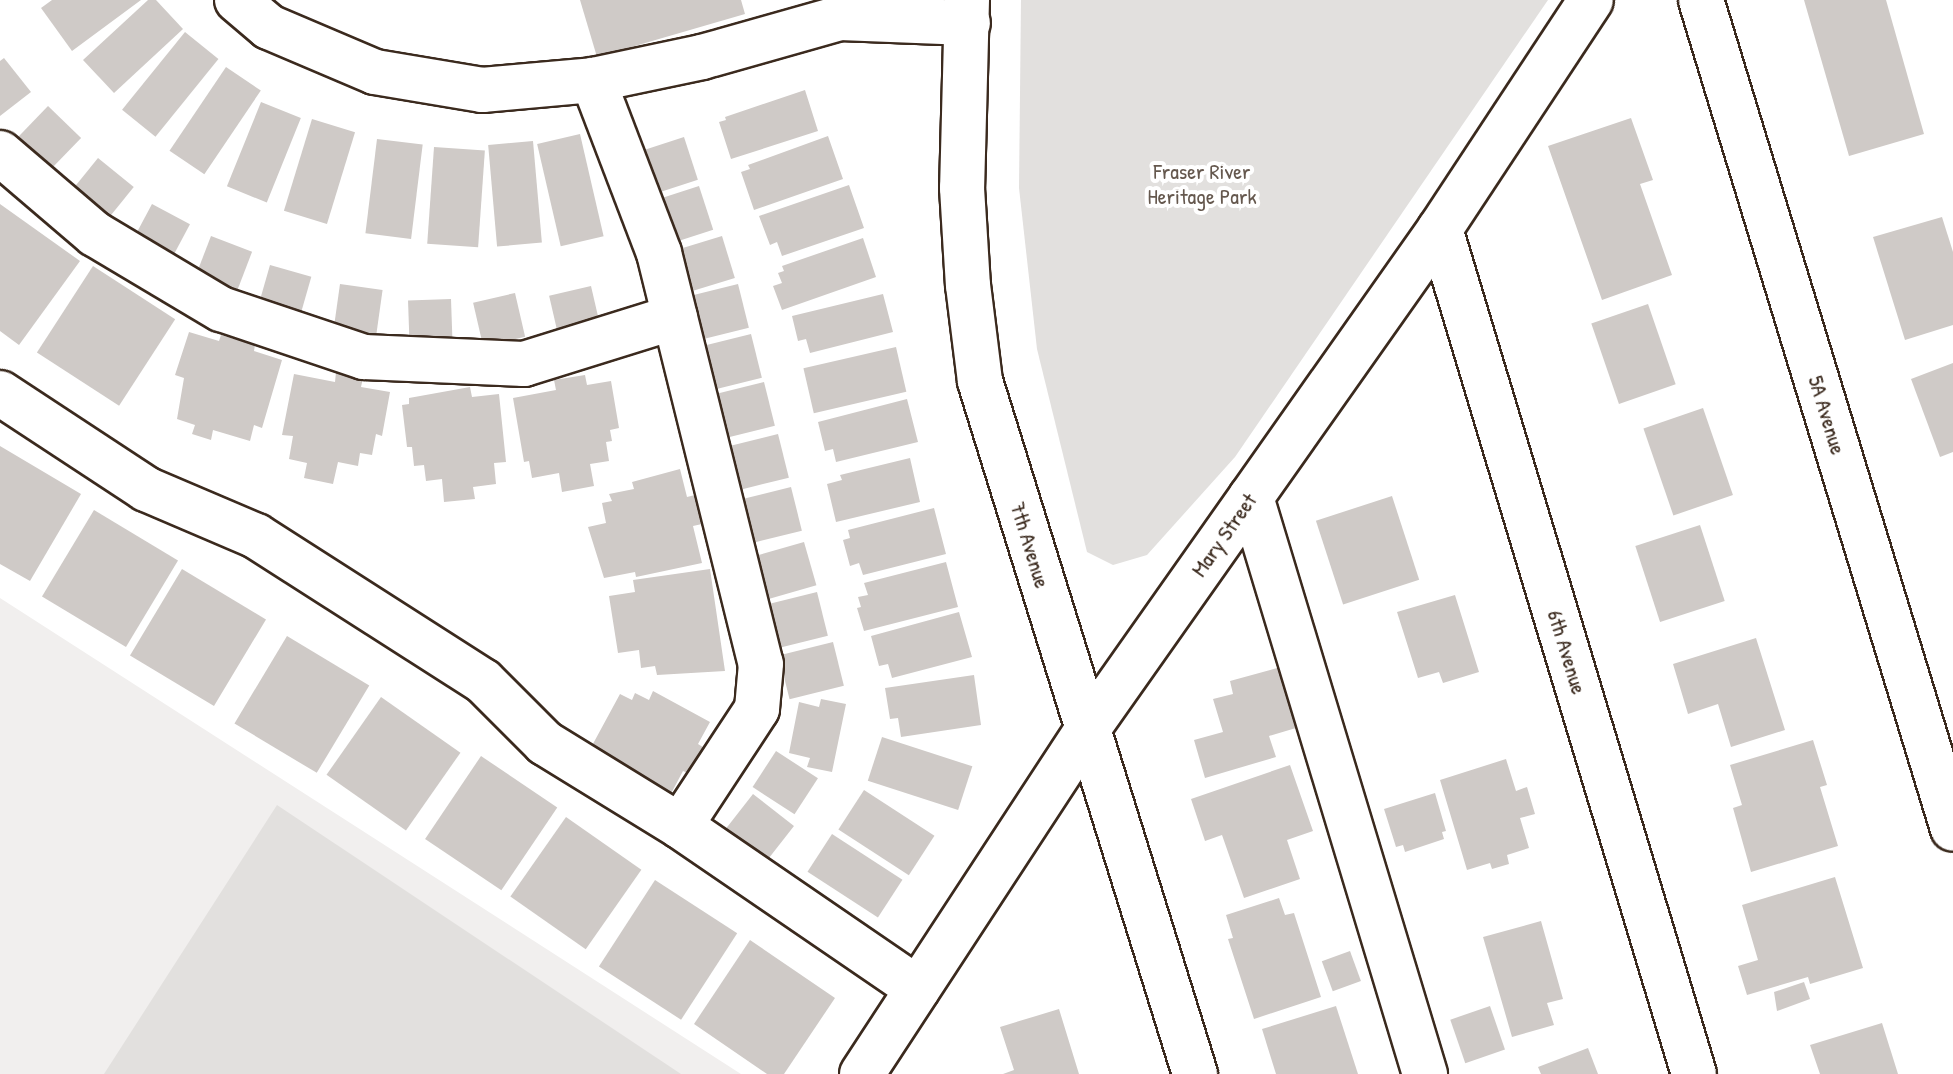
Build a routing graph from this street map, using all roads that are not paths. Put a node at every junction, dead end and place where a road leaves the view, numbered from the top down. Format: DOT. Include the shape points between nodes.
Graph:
graph roads {
  1 [pos="237,0"];
  2 [pos="1591,0"];
  3 [pos="1701,0"];
  4 [pos="967,11"];
  5 [pos="593,80"];
  6 [pos="0,153"];
  7 [pos="1440,229"];
  8 [pos="675,317"];
  9 [pos="0,393"];
  10 [pos="1251,497"];
  11 [pos="1089,727"];
  12 [pos="680,826"];
  13 [pos="1953,829"];
  14 [pos="918,989"];
  15 [pos="862,1074"];
  16 [pos="1195,1074"];
  17 [pos="1425,1074"];
  18 [pos="1694,1074"];
  1 -- 5 [label="street" via="269,27 375,72 482,90"];
  2 -- 7 [label="street, Mary Street"];
  3 -- 13 [label="street, 5A Avenue"];
  4 -- 5 [label="street" via="840,18 702,57"];
  4 -- 11 [label="street, 7th Avenue" via="962,188 980,381"];
  5 -- 8 [label="street" via="659,253"];
  6 -- 8 [label="street" via="95,234 221,309 364,357 524,364"];
  7 -- 10 [label="street, Mary Street"];
  7 -- 18 [label="street, 6th Avenue"];
  8 -- 12 [label="street" via="761,664 757,709"];
  9 -- 12 [label="street" via="146,489 256,536 483,681 545,743"];
  10 -- 11 [label="street, Mary Street"];
  10 -- 17 [label="street"];
  11 -- 14 [label="street, Mary Street"];
  11 -- 16 [label="street, 7th Avenue"];
  12 -- 14 [label="street"];
  14 -- 15 [label="street, Mary Street"];
}
